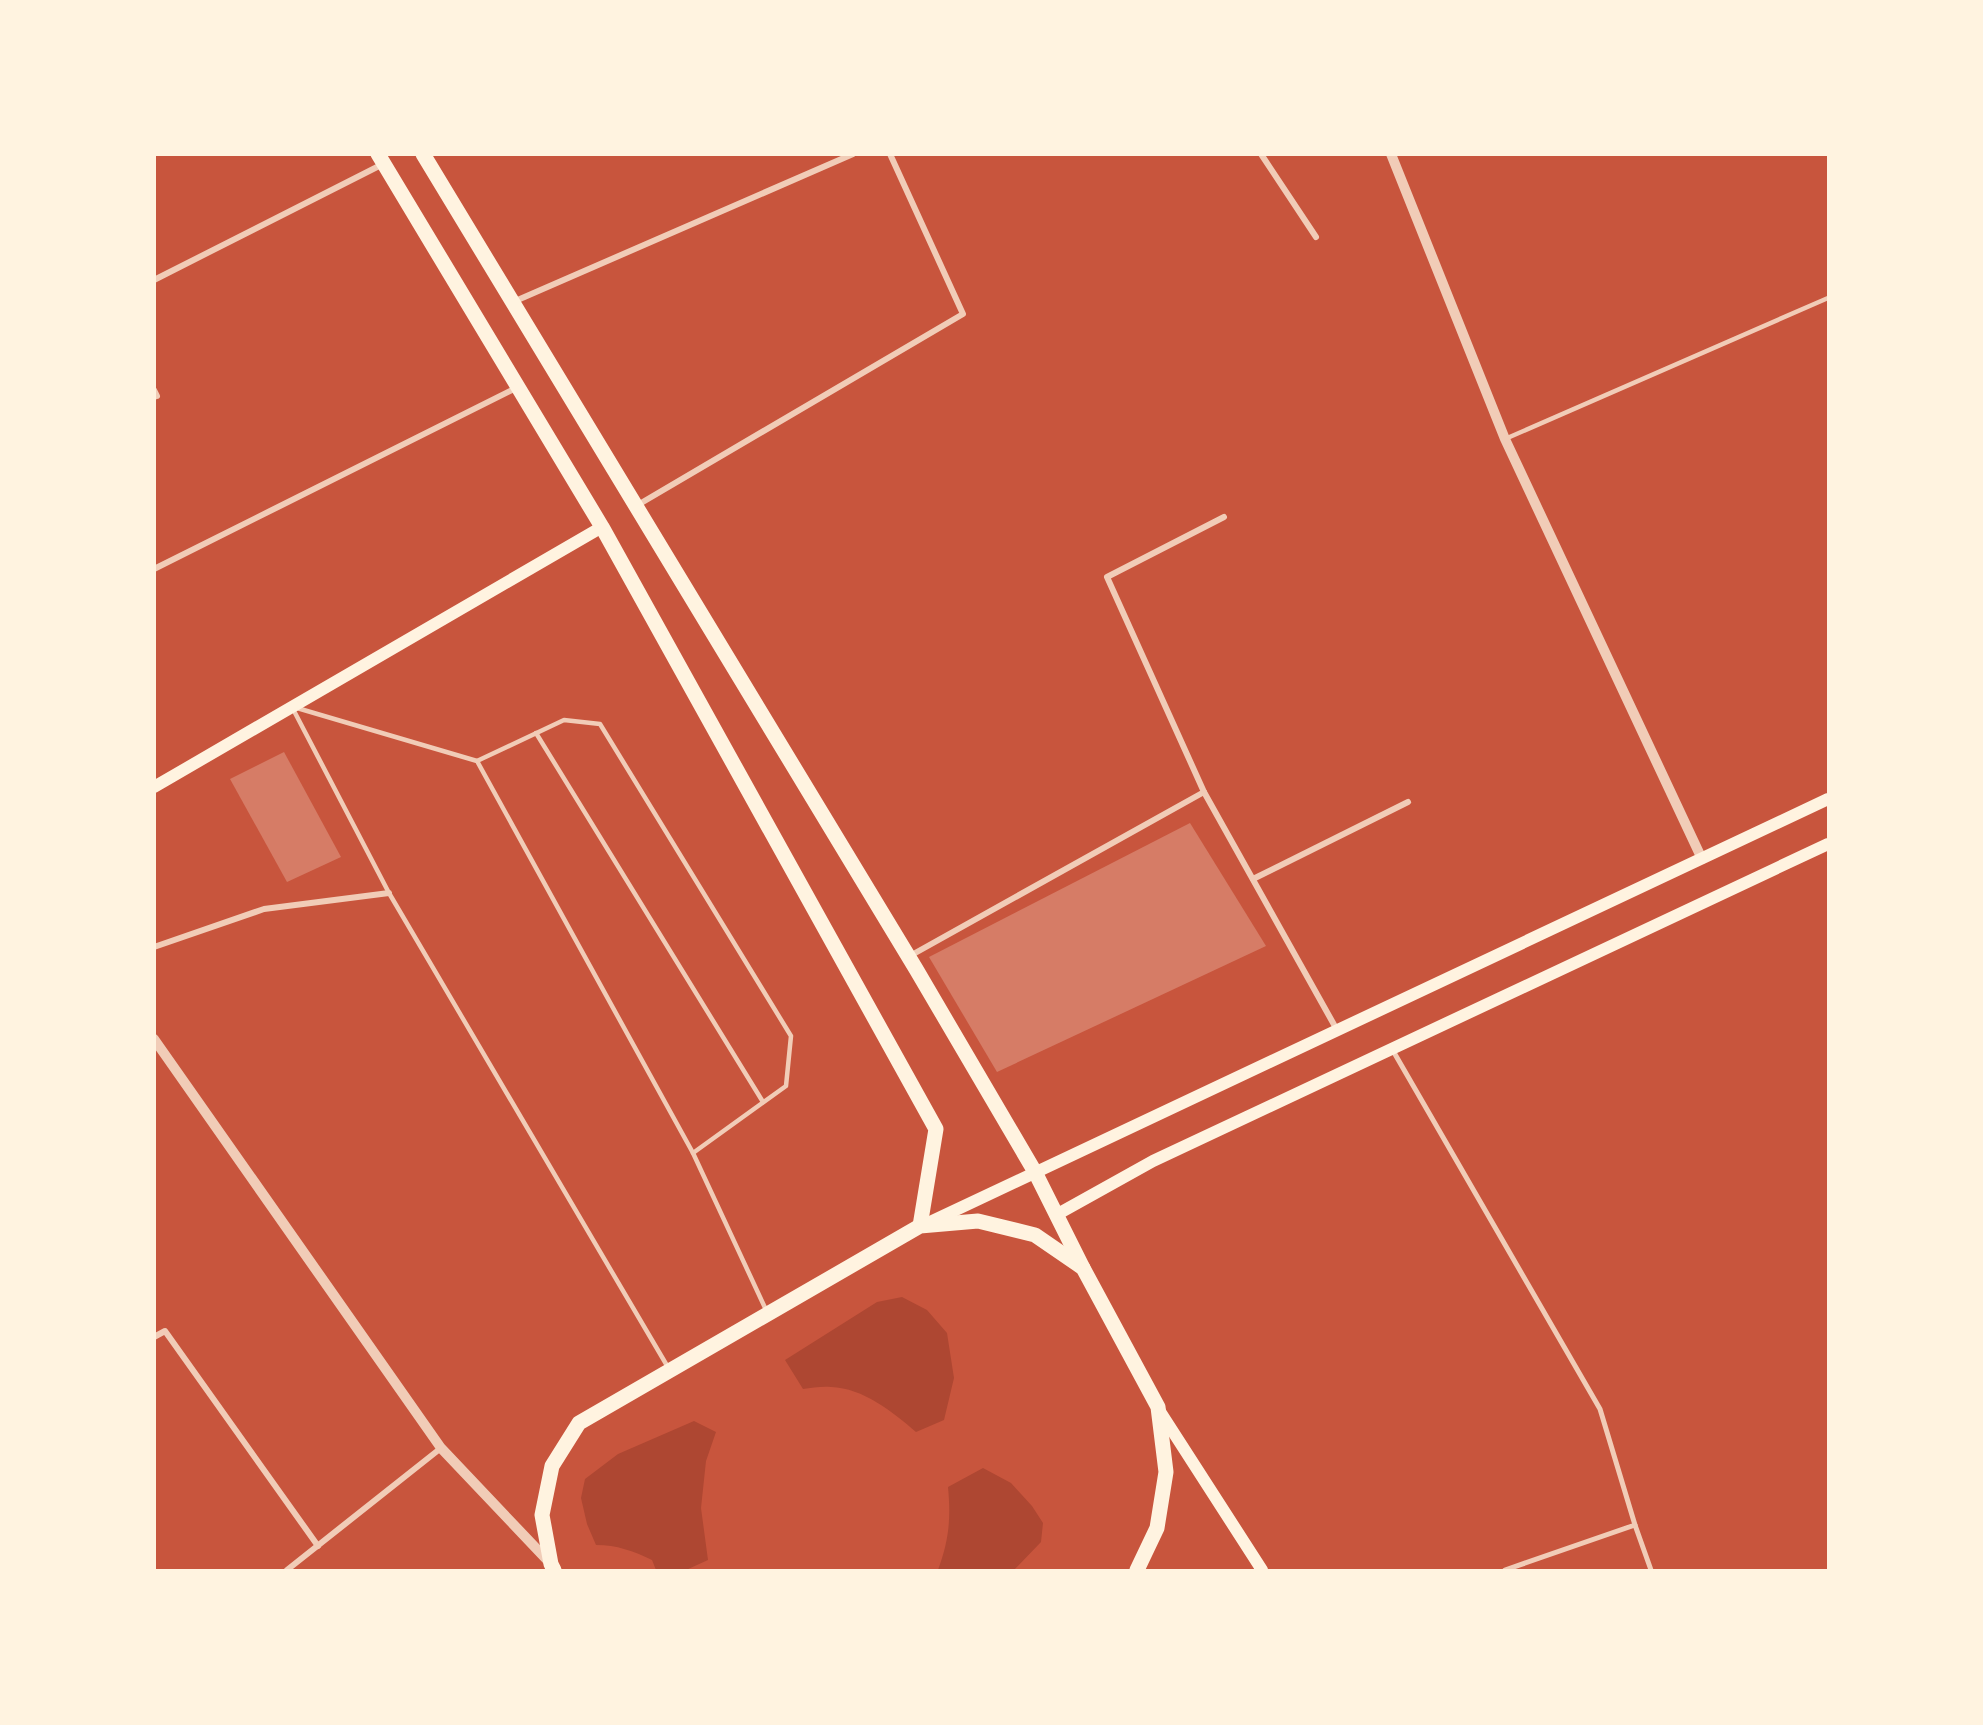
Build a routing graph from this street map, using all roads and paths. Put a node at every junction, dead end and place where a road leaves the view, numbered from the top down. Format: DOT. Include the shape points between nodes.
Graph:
graph roads {
  1 [pos="423,154"];
  2 [pos="853,154"];
  3 [pos="890,154"];
  4 [pos="1261,154"];
  5 [pos="1391,154"];
  6 [pos="381,159"];
  7 [pos="1316,237"];
  8 [pos="154,280"];
  9 [pos="1828,298"];
  10 [pos="513,302"];
  11 [pos="519,387"];
  12 [pos="154,390"];
  13 [pos="154,397"];
  14 [pos="1505,440"];
  15 [pos="636,507"];
  16 [pos="1224,517"];
  17 [pos="602,527"];
  18 [pos="154,569"];
  19 [pos="292,706"];
  20 [pos="536,733"];
  21 [pos="477,761"];
  22 [pos="154,787"];
  23 [pos="1204,792"];
  24 [pos="1828,799"];
  25 [pos="1408,802"];
  26 [pos="1828,844"];
  27 [pos="1702,859"];
  28 [pos="1252,879"];
  29 [pos="388,893"];
  30 [pos="154,947"];
  31 [pos="908,957"];
  32 [pos="1337,1030"];
  33 [pos="154,1039"];
  34 [pos="1392,1049"];
  35 [pos="763,1102"];
  36 [pos="693,1153"];
  37 [pos="1035,1172"];
  38 [pos="1056,1215"];
  39 [pos="920,1226"];
  40 [pos="1083,1268"];
  41 [pos="768,1314"];
  42 [pos="154,1337"];
  43 [pos="670,1371"];
  44 [pos="1158,1407"];
  45 [pos="441,1448"];
  46 [pos="1635,1525"];
  47 [pos="318,1546"];
  48 [pos="552,1568"];
  49 [pos="287,1570"];
  50 [pos="1137,1570"];
  51 [pos="1262,1570"];
  52 [pos="1505,1570"];
  53 [pos="1651,1570"];
  1 -- 10 [label="main road"];
  2 -- 10 [label="street"];
  3 -- 15 [label="street" via="963,314"];
  4 -- 7 [label="street"];
  5 -- 14 [label="street"];
  6 -- 8 [label="street"];
  6 -- 11 [label="main road"];
  9 -- 14 [label="lane"];
  10 -- 15 [label="main road"];
  11 -- 17 [label="main road"];
  11 -- 18 [label="street"];
  12 -- 13 [label="street"];
  14 -- 27 [label="street"];
  15 -- 31 [label="main road"];
  16 -- 23 [label="street" via="1107,577"];
  17 -- 19 [label="main road"];
  17 -- 39 [label="main road" via="936,1129"];
  19 -- 21 [label="lane"];
  19 -- 22 [label="main road"];
  19 -- 29 [label="lane"];
  20 -- 21 [label="lane"];
  20 -- 35 [label="lane"];
  20 -- 35 [label="lane" via="564,720 600,724 791,1036 786,1086"];
  21 -- 36 [label="lane"];
  23 -- 28 [label="street"];
  23 -- 31 [label="street"];
  24 -- 27 [label="main road"];
  25 -- 28 [label="street"];
  26 -- 34 [label="main road"];
  27 -- 32 [label="main road"];
  28 -- 32 [label="street"];
  29 -- 30 [label="street" via="264,909"];
  29 -- 43 [label="lane"];
  31 -- 37 [label="main road"];
  32 -- 37 [label="main road"];
  33 -- 45 [label="street"];
  34 -- 38 [label="main road" via="1153,1161"];
  34 -- 46 [label="street" via="1600,1409"];
  35 -- 36 [label="lane"];
  36 -- 41 [label="lane"];
  37 -- 38 [label="main road"];
  37 -- 39 [label="main road"];
  38 -- 40 [label="main road"];
  39 -- 40 [label="main road" via="978,1221 1035,1235"];
  39 -- 41 [label="main road"];
  40 -- 44 [label="main road"];
  41 -- 43 [label="main road"];
  42 -- 47 [label="street" via="165,1331"];
  43 -- 48 [label="main road" via="579,1423 552,1466 542,1515"];
  44 -- 50 [label="main road" via="1166,1472 1157,1528"];
  44 -- 51 [label="main road"];
  45 -- 47 [label="street"];
  45 -- 48 [label="street"];
  46 -- 52 [label="street"];
  46 -- 53 [label="street"];
  47 -- 49 [label="street"];
}
